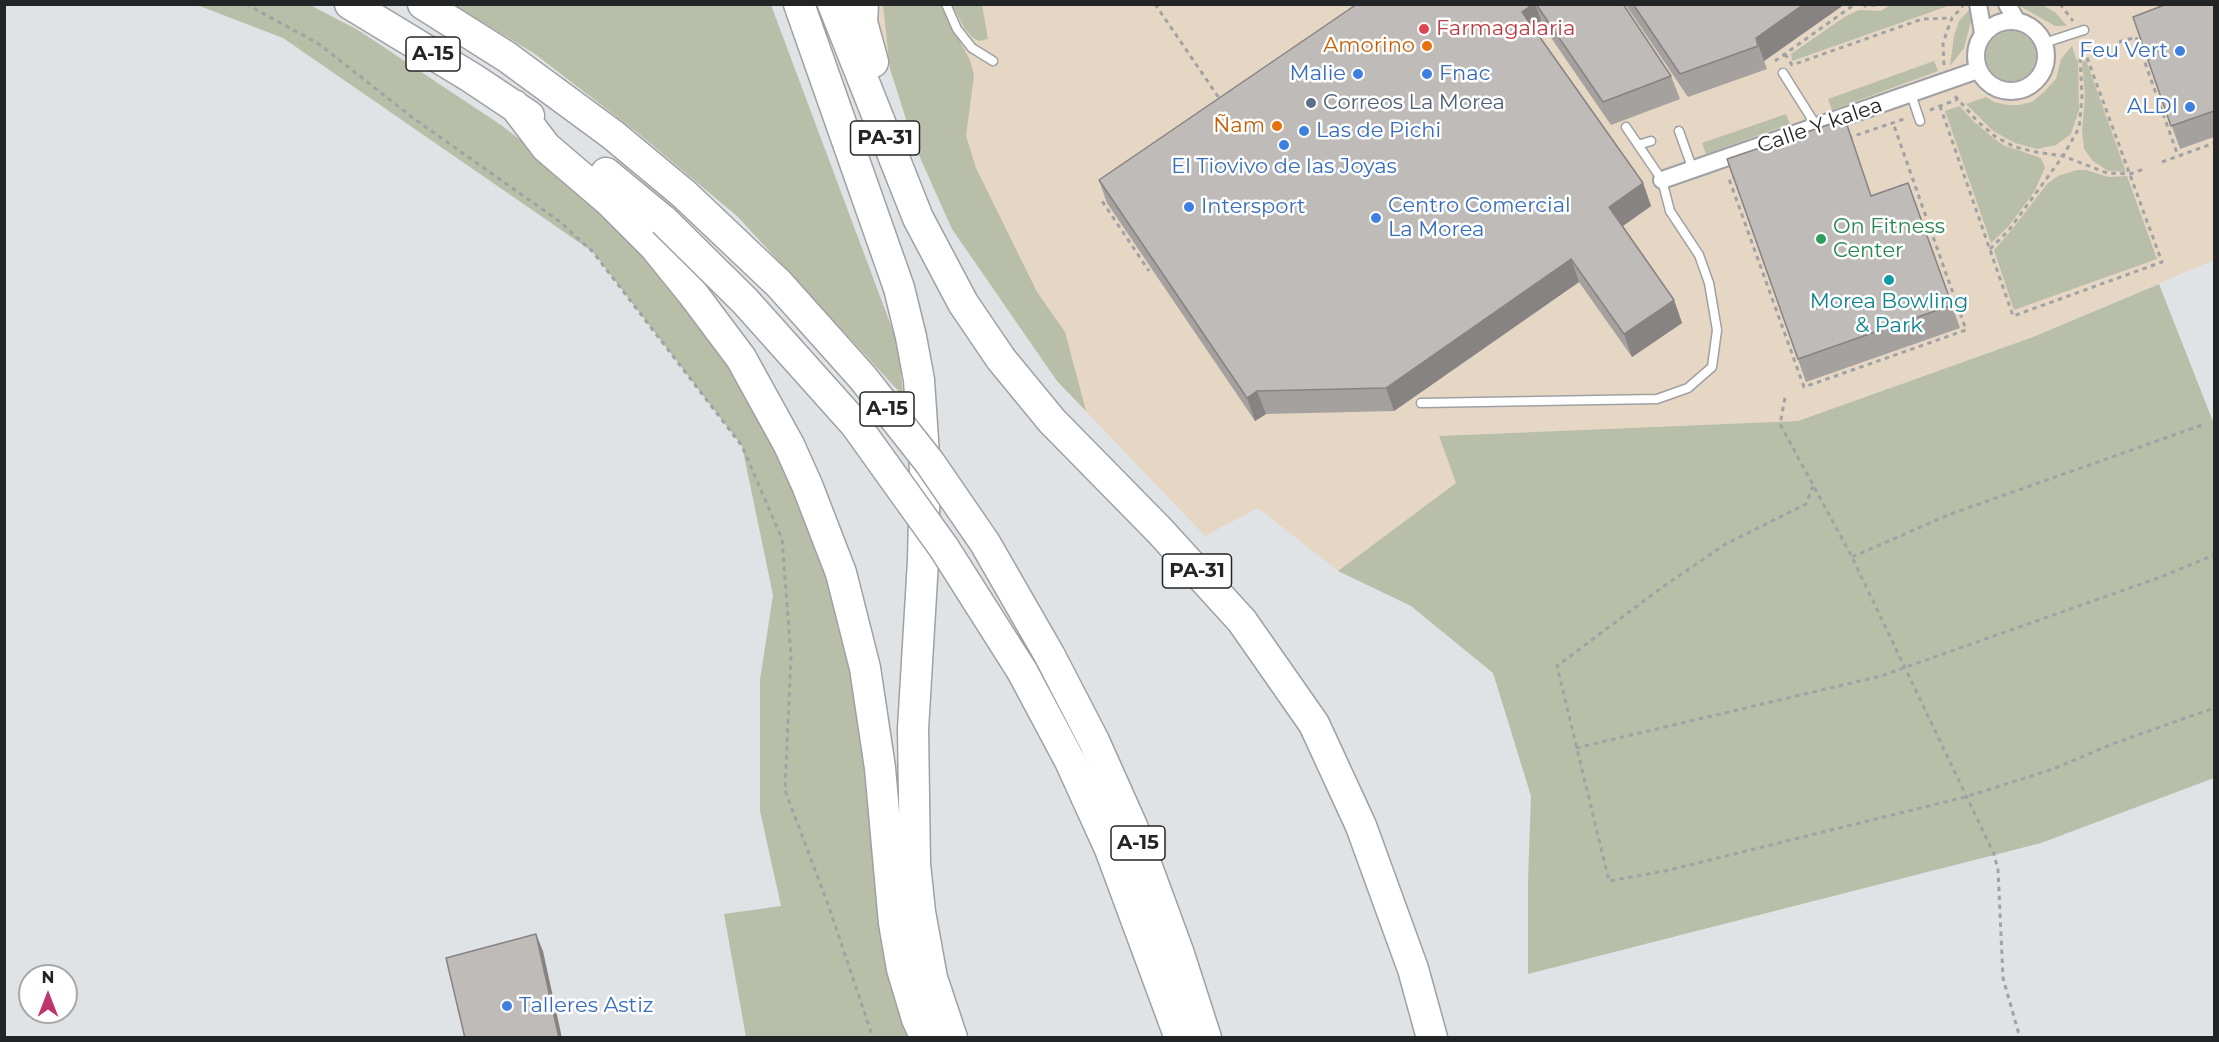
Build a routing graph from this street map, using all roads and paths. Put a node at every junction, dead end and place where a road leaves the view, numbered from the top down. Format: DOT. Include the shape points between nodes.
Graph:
graph roads {
  1 [pos="246,4"];
  2 [pos="350,4"];
  3 [pos="423,4"];
  4 [pos="797,4"];
  5 [pos="833,4"];
  6 [pos="863,4"];
  7 [pos="946,4"];
  8 [pos="1155,4"];
  9 [pos="1855,4"];
  10 [pos="1863,4"];
  11 [pos="1882,4"];
  12 [pos="1966,4"];
  13 [pos="1978,4"];
  14 [pos="2007,4"];
  15 [pos="2060,4"];
  16 [pos="1952,18"];
  17 [pos="2016,20"];
  18 [pos="2073,21"];
  19 [pos="2084,30"];
  20 [pos="1983,33"];
  21 [pos="2081,42"];
  22 [pos="2119,42"];
  23 [pos="2044,43"];
  24 [pos="2104,47"];
  25 [pos="2086,52"];
  26 [pos="1785,54"];
  27 [pos="993,61"];
  28 [pos="1775,61"];
  29 [pos="1945,70"];
  30 [pos="1978,70"];
  31 [pos="1783,73"];
  32 [pos="1953,93"];
  33 [pos="1911,94"];
  34 [pos="1219,98"];
  35 [pos="1958,99"];
  36 [pos="514,105"];
  37 [pos="1940,106"];
  38 [pos="1926,111"];
  39 [pos="1907,118"];
  40 [pos="1920,121"];
  41 [pos="1893,123"];
  42 [pos="1626,128"];
  43 [pos="1817,128"];
  44 [pos="1680,131"];
  45 [pos="1651,141"];
  46 [pos="1838,142"];
  47 [pos="2214,143"];
  48 [pos="1638,146"];
  49 [pos="2063,156"];
  50 [pos="2178,156"];
  51 [pos="2162,162"];
  52 [pos="2144,169"];
  53 [pos="1693,170"];
  54 [pos="2130,174"];
  55 [pos="1740,176"];
  56 [pos="1662,180"];
  57 [pos="1112,195"];
  58 [pos="1990,249"];
  59 [pos="944,268"];
  60 [pos="1149,271"];
  61 [pos="1785,398"];
  62 [pos="1421,403"];
  63 [pos="2202,425"];
  64 [pos="1814,486"];
  65 [pos="2214,555"];
  66 [pos="1852,557"];
  67 [pos="918,617"];
  68 [pos="1905,668"];
  69 [pos="2214,708"];
  70 [pos="1576,748"];
  71 [pos="1965,797"];
  72 [pos="1392,913"];
  73 [pos="1179,954"];
  74 [pos="873,1038"];
  75 [pos="926,1038"];
  76 [pos="932,1038"];
  77 [pos="952,1038"];
  78 [pos="1180,1038"];
  79 [pos="1206,1038"];
  80 [pos="1222,1038"];
  81 [pos="1412,1038"];
  82 [pos="1432,1038"];
  83 [pos="2020,1038"];
  1 -- 74 [label="path" via="319,44 413,118 559,221 593,252 742,446 782,539 791,656 785,790"];
  2 -- 36 [label="highway, A-15"];
  3 -- 73 [label="highway, A-15, bridge" via="517,64 684,194 779,284 863,378 985,543 1050,656 1132,826"];
  4 -- 67 [label="highway, PA-31" via="899,288 911,337 925,470"];
  5 -- 59 [label="highway, PA-31" via="918,218"];
  6 -- 59 [label="highway" via="862,22 869,52 897,134 941,239"];
  7 -- 27 [label="lane" via="957,29 972,48"];
  8 -- 34 [label="path"];
  9 -- 26 [label="path"];
  10 -- 11 [label="path"];
  12 -- 16 [label="path"];
  13 -- 20 [label="street"];
  14 -- 17 [label="street"];
  15 -- 18 [label="path"];
  16 -- 26 [label="path" via="1922,19 1792,65"];
  16 -- 29 [label="path" via="1943,44"];
  17 -- 20 [label="street" via="1993,25"];
  17 -- 23 [label="street" via="2032,27"];
  19 -- 23 [label="lane"];
  20 -- 30 [label="street" via="1975,56"];
  21 -- 25 [label="path"];
  22 -- 50 [label="path" via="2136,37"];
  23 -- 30 [label="street" via="2045,67 2035,82 2024,89 2000,90"];
  24 -- 25 [label="path"];
  25 -- 49 [label="path" via="2080,54 2079,128"];
  25 -- 54 [label="path"];
  26 -- 28 [label="path"];
  30 -- 33 [label="street, Calle Y kalea"];
  31 -- 43 [label="lane"];
  32 -- 35 [label="path"];
  33 -- 40 [label="lane"];
  33 -- 43 [label="street, Calle Y kalea"];
  35 -- 37 [label="path"];
  35 -- 49 [label="path" via="1996,137 2015,147"];
  36 -- 75 [label="highway" via="546,147 655,247 741,358 789,445 841,573 865,668 880,768 894,923 902,969"];
  36 -- 78 [label="highway, A-15, bridge" via="592,161 664,222 746,301 855,424 902,486 1023,671 1070,761 1110,849"];
  37 -- 38 [label="path"];
  37 -- 58 [label="path"];
  39 -- 41 [label="path"];
  41 -- 46 [label="path"];
  41 -- 55 [label="path" via="1966,330 1804,387 1729,179"];
  42 -- 48 [label="lane"];
  43 -- 53 [label="street, Calle Y kalea"];
  44 -- 53 [label="lane"];
  45 -- 48 [label="lane"];
  47 -- 50 [label="path"];
  48 -- 56 [label="lane"];
  49 -- 54 [label="path" via="2107,174"];
  49 -- 58 [label="path" via="2009,230"];
  50 -- 51 [label="path"];
  52 -- 54 [label="path"];
  53 -- 56 [label="street, Calle Y kalea"];
  54 -- 58 [label="path" via="2162,262 2013,315"];
  56 -- 62 [label="lane" via="1670,211 1699,255 1709,283 1717,330 1712,367 1688,388 1657,399"];
  57 -- 60 [label="path" via="1102,201"];
  59 -- 72 [label="highway, PA-31" via="1001,359 1052,421 1242,621 1314,724 1361,826"];
  61 -- 64 [label="path" via="1780,424"];
  63 -- 66 [label="path" via="1948,515"];
  64 -- 66 [label="path"];
  64 -- 70 [label="path" via="1806,504 1724,545 1557,666"];
  65 -- 68 [label="path"];
  66 -- 68 [label="path"];
  67 -- 76 [label="highway, PA-31" via="903,676 898,790 905,916 916,980"];
  67 -- 77 [label="highway" via="913,738 915,864 932,978"];
  68 -- 70 [label="path"];
  68 -- 71 [label="path"];
  69 -- 71 [label="path" via="2053,769"];
  70 -- 71 [label="path" via="1609,881 1665,871"];
  71 -- 83 [label="path" via="1998,870 2003,978"];
  72 -- 81 [label="highway, PA-31"];
  72 -- 82 [label="highway"];
  73 -- 79 [label="highway, A-15"];
  73 -- 80 [label="highway" via="1200,988"];
}
